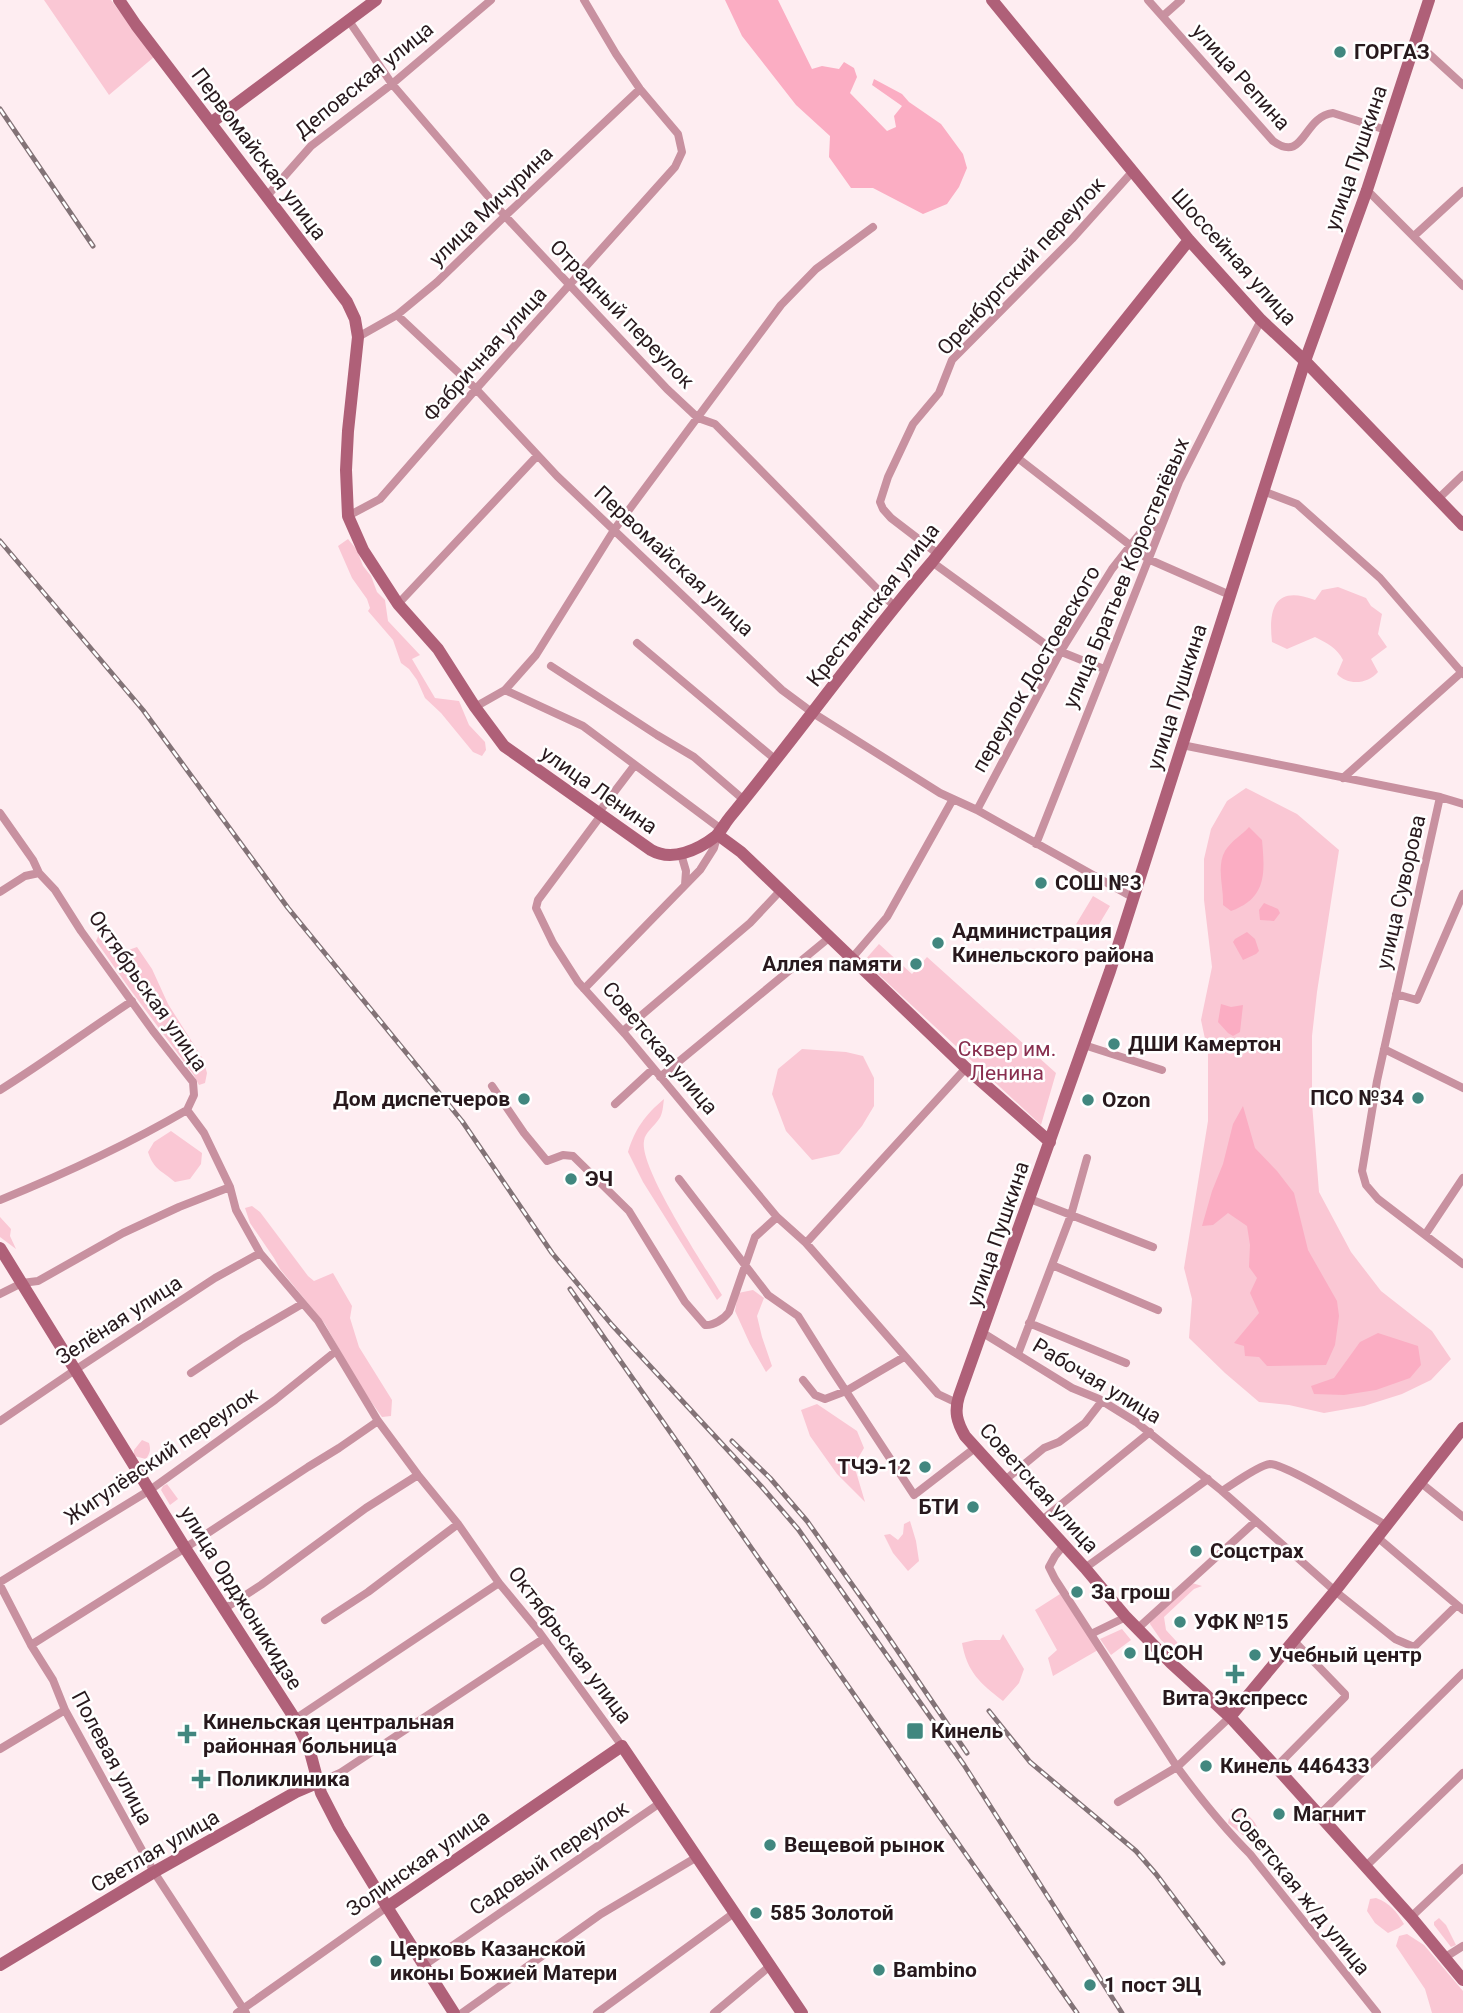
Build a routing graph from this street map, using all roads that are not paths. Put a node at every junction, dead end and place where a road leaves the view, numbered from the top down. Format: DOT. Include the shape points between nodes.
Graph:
graph roads {
  1 [pos="119,0"];
  2 [pos="376,0"];
  3 [pos="491,0"];
  4 [pos="584,0"];
  5 [pos="992,0"];
  6 [pos="1148,0"];
  7 [pos="1181,0"];
  8 [pos="1429,0"];
  9 [pos="1163,16"];
  10 [pos="349,21"];
  11 [pos="1416,42"];
  12 [pos="392,84"];
  13 [pos="1463,85"];
  14 [pos="640,89"];
  15 [pos="212,122"];
  16 [pos="1387,130"];
  17 [pos="1133,171"];
  18 [pos="1367,190"];
  19 [pos="1463,191"];
  20 [pos="267,196"];
  21 [pos="505,216"];
  22 [pos="873,227"];
  23 [pos="1414,236"];
  24 [pos="1189,240"];
  25 [pos="570,285"];
  26 [pos="1463,285"];
  27 [pos="397,315"];
  28 [pos="1261,320"];
  29 [pos="358,337"];
  30 [pos="1305,361"];
  31 [pos="476,389"];
  32 [pos="698,418"];
  33 [pos="537,456"];
  34 [pos="1015,456"];
  35 [pos="1463,475"];
  36 [pos="1263,491"];
  37 [pos="1438,499"];
  38 [pos="348,516"];
  39 [pos="1463,525"];
  40 [pos="1161,527"];
  41 [pos="614,530"];
  42 [pos="1132,546"];
  43 [pos="935,558"];
  44 [pos="1148,559"];
  45 [pos="1230,596"];
  46 [pos="398,604"];
  47 [pos="894,606"];
  48 [pos="637,643"];
  49 [pos="1061,651"];
  50 [pos="551,666"];
  51 [pos="1104,669"];
  52 [pos="1463,673"];
  53 [pos="505,690"];
  54 [pos="475,707"];
  55 [pos="813,713"];
  56 [pos="1182,745"];
  57 [pos="776,760"];
  58 [pos="634,766"];
  59 [pos="1343,778"];
  60 [pos="1440,797"];
  61 [pos="953,799"];
  62 [pos="744,800"];
  63 [pos="1463,804"];
  64 [pos="976,810"];
  65 [pos="0,813"];
  66 [pos="601,813"];
  67 [pos="719,832"];
  68 [pos="1036,844"];
  69 [pos="681,854"];
  70 [pos="39,873"];
  71 [pos="685,886"];
  72 [pos="781,890"];
  73 [pos="0,892"];
  74 [pos="1463,894"];
  75 [pos="1134,898"];
  76 [pos="830,937"];
  77 [pos="852,958"];
  78 [pos="584,989"];
  79 [pos="1396,994"];
  80 [pos="132,1001"];
  81 [pos="623,1031"];
  82 [pos="1084,1045"];
  83 [pos="1384,1049"];
  84 [pos="966,1068"];
  85 [pos="653,1069"];
  86 [pos="1162,1070"];
  87 [pos="660,1077"];
  88 [pos="492,1086"];
  89 [pos="1463,1088"];
  90 [pos="0,1090"];
  91 [pos="615,1104"];
  92 [pos="187,1110"];
  93 [pos="1051,1142"];
  94 [pos="1087,1158"];
  95 [pos="1463,1178"];
  96 [pos="679,1179"];
  97 [pos="230,1187"];
  98 [pos="1030,1199"];
  99 [pos="0,1200"];
  100 [pos="1071,1215"];
  101 [pos="777,1217"];
  102 [pos="1425,1235"];
  103 [pos="806,1243"];
  104 [pos="1153,1247"];
  105 [pos="0,1248"];
  106 [pos="260,1253"];
  107 [pos="745,1264"];
  108 [pos="1463,1264"];
  109 [pos="1052,1265"];
  110 [pos="22,1283"];
  111 [pos="0,1294"];
  112 [pos="302,1304"];
  113 [pos="1158,1310"];
  114 [pos="1030,1324"];
  115 [pos="983,1333"];
  116 [pos="336,1351"];
  117 [pos="1018,1354"];
  118 [pos="904,1357"];
  119 [pos="1126,1363"];
  120 [pos="75,1370"];
  121 [pos="191,1373"];
  122 [pos="803,1380"];
  123 [pos="846,1391"];
  124 [pos="1102,1401"];
  125 [pos="957,1403"];
  126 [pos="0,1421"];
  127 [pos="378,1421"];
  128 [pos="1463,1428"];
  129 [pos="1150,1433"];
  130 [pos="975,1448"];
  131 [pos="418,1475"];
  132 [pos="1208,1479"];
  133 [pos="1005,1480"];
  134 [pos="1421,1483"];
  135 [pos="150,1490"];
  136 [pos="1222,1491"];
  137 [pos="1463,1517"];
  138 [pos="1042,1520"];
  139 [pos="1256,1521"];
  140 [pos="458,1524"];
  141 [pos="1385,1525"];
  142 [pos="1377,1537"];
  143 [pos="1064,1545"];
  144 [pos="185,1548"];
  145 [pos="1085,1568"];
  146 [pos="499,1583"];
  147 [pos="0,1584"];
  148 [pos="1335,1591"];
  149 [pos="1460,1607"];
  150 [pos="224,1609"];
  151 [pos="1126,1617"];
  152 [pos="325,1620"];
  153 [pos="1137,1629"];
  154 [pos="1091,1634"];
  155 [pos="543,1639"];
  156 [pos="1293,1640"];
  157 [pos="31,1645"];
  158 [pos="1463,1673"];
  159 [pos="65,1710"];
  160 [pos="1230,1717"];
  161 [pos="295,1719"];
  162 [pos="622,1746"];
  163 [pos="0,1749"];
  164 [pos="1177,1767"];
  165 [pos="1276,1767"];
  166 [pos="1463,1773"];
  167 [pos="317,1783"];
  168 [pos="1118,1802"];
  169 [pos="660,1803"];
  170 [pos="1319,1815"];
  171 [pos="697,1857"];
  172 [pos="1365,1867"];
  173 [pos="1463,1868"];
  174 [pos="154,1872"];
  175 [pos="387,1907"];
  176 [pos="734,1913"];
  177 [pos="1411,1917"];
  178 [pos="1463,1946"];
  179 [pos="1444,1958"];
  180 [pos="0,1965"];
  181 [pos="423,1965"];
  182 [pos="770,1966"];
  183 [pos="1463,1980"];
  184 [pos="242,2012"];
  185 [pos="454,2013"];
  186 [pos="463,2013"];
  187 [pos="597,2013"];
  188 [pos="714,2013"];
  189 [pos="802,2013"];
  190 [pos="1377,2013"];
  1 -- 15 [label="street, Первомайская улица"];
  2 -- 10 [label="street"];
  3 -- 12 [label="street, Деповская улица"];
  4 -- 14 [label="street, Фабричная улица"];
  5 -- 17 [label="street, Шоссейная улица"];
  6 -- 9 [label="street, улица Репина"];
  7 -- 9 [label="street"];
  8 -- 11 [label="street, улица Пушкина"];
  9 -- 16 [label="street, улица Репина" via="1282,147 1291,149 1298,144 1324,114"];
  10 -- 12 [label="street, Отрадный переулок"];
  10 -- 15 [label="street"];
  11 -- 13 [label="street"];
  11 -- 16 [label="street, улица Пушкина"];
  12 -- 20 [label="street, Деповская улица" via="311,146"];
  12 -- 21 [label="street, Отрадный переулок"];
  14 -- 21 [label="street, улица Мичурина"];
  14 -- 25 [label="street, Фабричная улица" via="678,134 682,152 676,167"];
  15 -- 20 [label="street, Первомайская улица"];
  16 -- 18 [label="street, улица Пушкина"];
  17 -- 24 [label="street, Шоссейная улица"];
  17 -- 43 [label="street, Оренбургский переулок" via="953,360 939,393 913,424 880,502"];
  18 -- 23 [label="street"];
  18 -- 30 [label="street, улица Пушкина"];
  19 -- 23 [label="street"];
  20 -- 29 [label="street, Первомайская улица" via="347,302"];
  21 -- 25 [label="street, Отрадный переулок"];
  21 -- 27 [label="street, улица Мичурина"];
  22 -- 32 [label="street" via="816,269 781,305"];
  23 -- 26 [label="street"];
  24 -- 28 [label="street, Шоссейная улица"];
  24 -- 34 [label="street, Крестьянская улица"];
  25 -- 31 [label="street, Фабричная улица"];
  25 -- 32 [label="street, Отрадный переулок"];
  27 -- 29 [label="street, улица Мичурина"];
  27 -- 31 [label="street, Первомайская улица"];
  28 -- 30 [label="street, Шоссейная улица"];
  28 -- 40 [label="street, улица Братьев Коростелёвых"];
  29 -- 38 [label="street, улица Ленина" via="348,431"];
  30 -- 36 [label="street, улица Пушкина"];
  30 -- 37 [label="street, Шоссейная улица"];
  31 -- 33 [label="street, Первомайская улица"];
  31 -- 38 [label="street, Фабричная улица" via="380,499"];
  32 -- 41 [label="street"];
  32 -- 47 [label="street, Отрадный переулок" via="715,424"];
  33 -- 41 [label="street, Первомайская улица"];
  33 -- 46 [label="street"];
  34 -- 42 [label="street"];
  34 -- 43 [label="street, Крестьянская улица"];
  35 -- 37 [label="street"];
  36 -- 45 [label="street, улица Пушкина"];
  36 -- 52 [label="street" via="1297,505 1380,578"];
  37 -- 39 [label="street, Шоссейная улица"];
  38 -- 46 [label="street, улица Ленина" via="363,550"];
  40 -- 42 [label="street, переулок Достоевского" via="1145,527"];
  40 -- 44 [label="street, улица Братьев Коростелёвых"];
  41 -- 53 [label="street" via="536,655"];
  41 -- 55 [label="street, Первомайская улица" via="782,690"];
  42 -- 44 [label="street"];
  42 -- 49 [label="street, переулок Достоевского" via="1112,569"];
  43 -- 47 [label="street, Крестьянская улица"];
  43 -- 49 [label="street" via="1049,647"];
  44 -- 45 [label="street"];
  44 -- 51 [label="street, улица Братьев Коростелёвых"];
  45 -- 56 [label="street, улица Пушкина"];
  46 -- 54 [label="street, улица Ленина" via="438,649"];
  47 -- 55 [label="street, Крестьянская улица"];
  48 -- 57 [label="street"];
  49 -- 51 [label="street"];
  49 -- 64 [label="street, переулок Достоевского"];
  50 -- 62 [label="street" via="694,757"];
  51 -- 68 [label="street, улица Братьев Коростелёвых"];
  52 -- 59 [label="street"];
  53 -- 54 [label="street"];
  53 -- 58 [label="street" via="583,726"];
  54 -- 66 [label="street, улица Ленина" via="504,746"];
  55 -- 57 [label="street, Крестьянская улица"];
  55 -- 61 [label="street, Первомайская улица"];
  56 -- 59 [label="street"];
  56 -- 75 [label="street, улица Пушкина"];
  57 -- 62 [label="street, Крестьянская улица"];
  58 -- 66 [label="street"];
  58 -- 67 [label="street"];
  59 -- 60 [label="street"];
  60 -- 63 [label="street"];
  60 -- 79 [label="street, улица Суворова"];
  61 -- 64 [label="street, Первомайская улица"];
  61 -- 77 [label="street" via="887,917"];
  62 -- 67 [label="street, Крестьянская улица"];
  64 -- 68 [label="street, Первомайская улица"];
  65 -- 70 [label="street, Октябрьская улица"];
  66 -- 69 [label="street, улица Ленина" via="658,854"];
  66 -- 78 [label="street, Советская улица" via="536,908"];
  67 -- 69 [label="street"];
  67 -- 71 [label="street, Крестьянская улица" via="708,858"];
  67 -- 72 [label="street"];
  68 -- 75 [label="street, Первомайская улица"];
  69 -- 71 [label="street"];
  70 -- 73 [label="street"];
  70 -- 80 [label="street, Октябрьская улица"];
  71 -- 78 [label="street, Крестьянская улица"];
  72 -- 76 [label="street"];
  72 -- 81 [label="street" via="750,923"];
  74 -- 79 [label="street, улица Суворова" via="1417,1000"];
  75 -- 82 [label="street, улица Пушкина"];
  76 -- 77 [label="street"];
  76 -- 87 [label="street"];
  77 -- 84 [label="street"];
  78 -- 81 [label="street, Советская улица"];
  79 -- 83 [label="street, улица Суворова"];
  80 -- 90 [label="street"];
  80 -- 92 [label="street, Октябрьская улица" via="193,1082 194,1095"];
  81 -- 85 [label="street, Советская улица"];
  82 -- 86 [label="street"];
  82 -- 93 [label="street, улица Пушкина"];
  83 -- 89 [label="street"];
  83 -- 102 [label="street, улица Суворова" via="1363,1178 1378,1199"];
  84 -- 93 [label="street"];
  84 -- 103 [label="street"];
  85 -- 87 [label="street, Советская улица"];
  85 -- 91 [label="street"];
  87 -- 101 [label="street, Советская улица"];
  88 -- 107 [label="street" via="547,1161 573,1156 629,1211 685,1302 705,1325 729,1312"];
  92 -- 97 [label="street, Октябрьская улица" via="204,1133"];
  92 -- 99 [label="street" via="134,1140"];
  93 -- 98 [label="street, улица Пушкина"];
  94 -- 100 [label="street"];
  95 -- 102 [label="street"];
  96 -- 107 [label="street"];
  97 -- 106 [label="street, Октябрьская улица" via="236,1210"];
  97 -- 110 [label="street" via="123,1233 38,1280"];
  98 -- 100 [label="street"];
  98 -- 115 [label="street, улица Пушкина"];
  100 -- 104 [label="street"];
  100 -- 109 [label="street"];
  101 -- 103 [label="street, Советская улица"];
  101 -- 107 [label="street" via="755,1237"];
  102 -- 108 [label="street, улица Суворова"];
  103 -- 118 [label="street, Советская улица"];
  105 -- 110 [label="street, улица Орджоникидзе"];
  106 -- 112 [label="street, Октябрьская улица"];
  106 -- 120 [label="street, Зелёная улица"];
  107 -- 123 [label="street" via="768,1295 798,1316"];
  109 -- 113 [label="street"];
  109 -- 114 [label="street"];
  110 -- 111 [label="street"];
  110 -- 120 [label="street, улица Орджоникидзе"];
  112 -- 116 [label="street, Октябрьская улица"];
  112 -- 121 [label="street"];
  114 -- 117 [label="street"];
  114 -- 119 [label="street"];
  115 -- 117 [label="street, Рабочая улица"];
  115 -- 125 [label="street, улица Пушкина"];
  116 -- 127 [label="street, Октябрьская улица"];
  116 -- 135 [label="street, Жигулёвский переулок"];
  117 -- 124 [label="street, Рабочая улица"];
  118 -- 123 [label="street"];
  118 -- 125 [label="street, Советская улица" via="938,1394"];
  120 -- 126 [label="street, Зелёная улица"];
  120 -- 135 [label="street, улица Орджоникидзе"];
  122 -- 123 [label="street" via="815,1395 825,1399"];
  123 -- 130 [label="street" via="914,1495"];
  124 -- 129 [label="street, Рабочая улица"];
  124 -- 133 [label="street" via="1085,1423"];
  125 -- 130 [label="street, Советская улица" via="957,1423"];
  127 -- 131 [label="street, Октябрьская улица"];
  127 -- 144 [label="street"];
  128 -- 134 [label="street"];
  129 -- 132 [label="street, Рабочая улица"];
  129 -- 138 [label="street"];
  130 -- 133 [label="street, Советская улица"];
  131 -- 140 [label="street, Октябрьская улица"];
  131 -- 150 [label="street"];
  132 -- 136 [label="street, Рабочая улица"];
  132 -- 145 [label="street"];
  133 -- 138 [label="street, Советская улица"];
  134 -- 137 [label="street"];
  134 -- 141 [label="street"];
  135 -- 144 [label="street, улица Орджоникидзе"];
  135 -- 147 [label="street, Жигулёвский переулок"];
  136 -- 139 [label="street, Рабочая улица"];
  136 -- 141 [label="street" via="1265,1465 1276,1465"];
  138 -- 143 [label="street, Советская улица"];
  139 -- 148 [label="street, Рабочая улица"];
  139 -- 153 [label="street"];
  140 -- 146 [label="street, Октябрьская улица"];
  140 -- 152 [label="street"];
  141 -- 142 [label="street"];
  142 -- 148 [label="street"];
  142 -- 149 [label="street"];
  143 -- 145 [label="street, Советская улица"];
  143 -- 154 [label="street, Советская ж/д улица" via="1049,1567"];
  144 -- 150 [label="street, улица Орджоникидзе"];
  144 -- 157 [label="street"];
  145 -- 151 [label="street, Советская улица"];
  146 -- 155 [label="street, Октябрьская улица"];
  146 -- 161 [label="street"];
  147 -- 157 [label="street, Полевая улица"];
  148 -- 149 [label="street, Рабочая улица" via="1395,1639 1414,1647"];
  148 -- 156 [label="street"];
  150 -- 161 [label="street, улица Орджоникидзе"];
  151 -- 153 [label="street, Советская улица"];
  151 -- 154 [label="street"];
  153 -- 160 [label="street, Советская улица"];
  154 -- 164 [label="street, Советская ж/д улица"];
  155 -- 162 [label="street, Октябрьская улица"];
  155 -- 167 [label="street, Светлая улица" via="340,1773"];
  156 -- 160 [label="street"];
  156 -- 165 [label="street" via="1346,1694"];
  157 -- 159 [label="street, Полевая улица" via="54,1680"];
  158 -- 170 [label="street"];
  159 -- 163 [label="street"];
  159 -- 174 [label="street, Полевая улица"];
  160 -- 164 [label="street"];
  160 -- 165 [label="street, Советская улица"];
  161 -- 167 [label="street, улица Орджоникидзе" via="309,1748"];
  162 -- 169 [label="street, Октябрьская улица"];
  162 -- 175 [label="street, Золинская улица"];
  164 -- 168 [label="street"];
  164 -- 190 [label="street, Советская ж/д улица"];
  165 -- 170 [label="street, Советская улица"];
  166 -- 172 [label="street"];
  167 -- 174 [label="street, Светлая улица"];
  167 -- 175 [label="street, улица Орджоникидзе"];
  169 -- 171 [label="street, Октябрьская улица"];
  169 -- 181 [label="street, Садовый переулок"];
  170 -- 172 [label="street, Советская улица"];
  171 -- 176 [label="street, Октябрьская улица"];
  171 -- 186 [label="street" via="601,1914"];
  172 -- 177 [label="street, Советская улица"];
  173 -- 177 [label="street"];
  174 -- 180 [label="street, Светлая улица"];
  174 -- 184 [label="street, Полевая улица"];
  175 -- 181 [label="street, улица Орджоникидзе"];
  175 -- 184 [label="street, Золинская улица"];
  176 -- 182 [label="street, Октябрьская улица"];
  176 -- 187 [label="street"];
  177 -- 179 [label="street, Советская улица"];
  178 -- 179 [label="street"];
  179 -- 183 [label="street, Советская улица"];
  181 -- 185 [label="street, улица Орджоникидзе"];
  182 -- 188 [label="street"];
  182 -- 189 [label="street, Октябрьская улица"];
}
